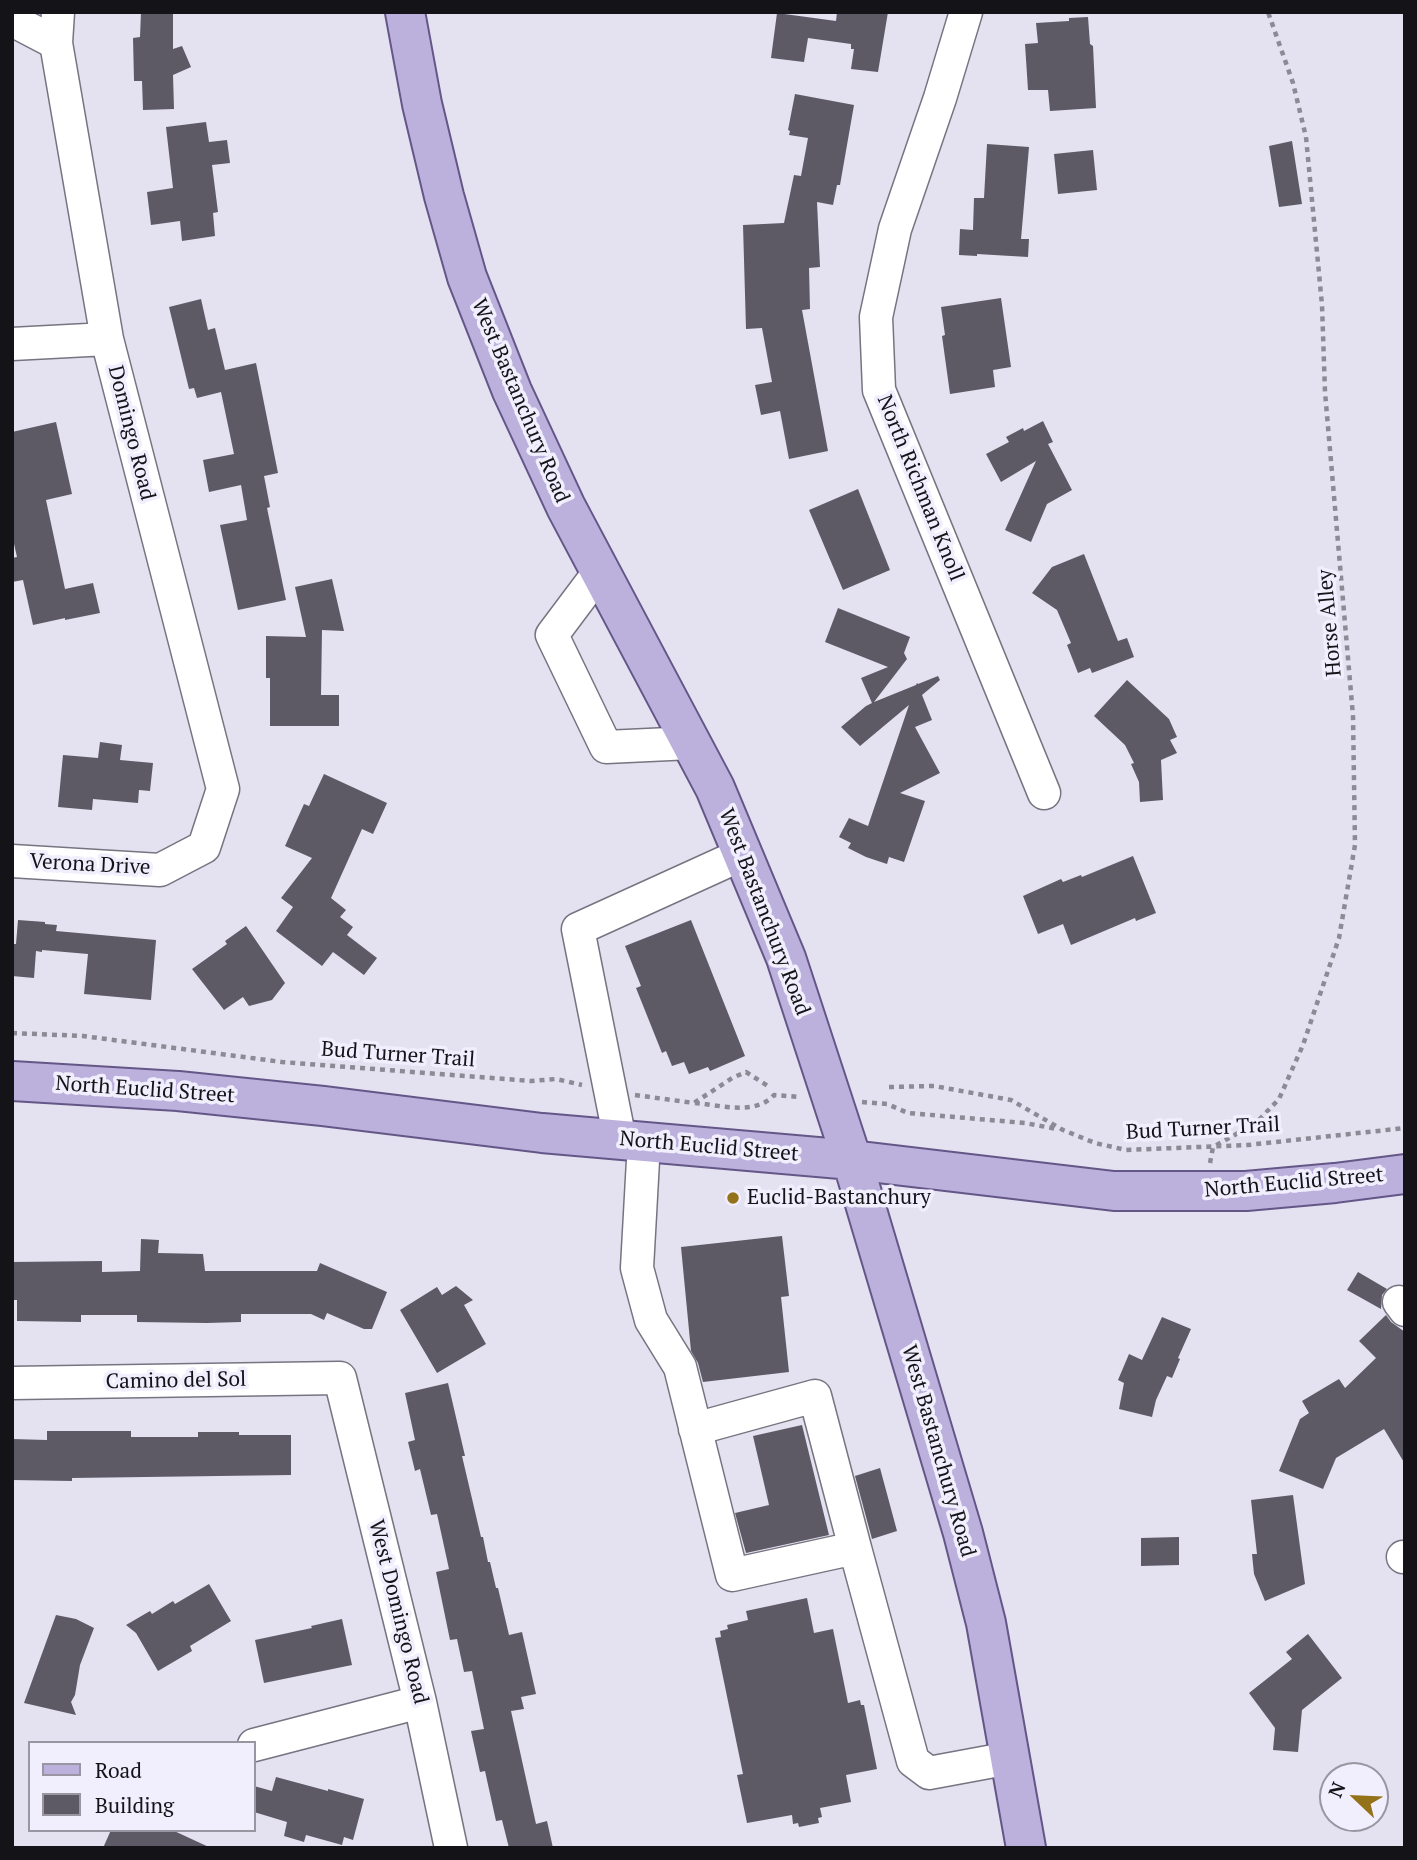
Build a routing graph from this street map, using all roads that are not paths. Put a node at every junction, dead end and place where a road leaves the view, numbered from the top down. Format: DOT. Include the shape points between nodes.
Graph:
graph roads {
  1 [pos="405,12"];
  2 [pos="966,12"];
  3 [pos="12,20"];
  4 [pos="57,28"];
  5 [pos="107,340"];
  6 [pos="12,344"];
  7 [pos="600,571"];
  8 [pos="691,743"];
  9 [pos="1044,793"];
  10 [pos="204,847"];
  11 [pos="743,854"];
  12 [pos="12,861"];
  13 [pos="12,1081"];
  14 [pos="632,1141"];
  15 [pos="852,1160"];
  16 [pos="1405,1174"];
  17 [pos="340,1378"];
  18 [pos="12,1383"];
  19 [pos="695,1429"];
  20 [pos="855,1548"];
  21 [pos="420,1702"];
  22 [pos="256,1744"];
  23 [pos="1010,1758"];
  24 [pos="452,1848"];
  25 [pos="1026,1848"];
  1 -- 7 [label="main road, West Bastanchury Road" via="422,104 467,277 512,390"];
  2 -- 9 [label="street, North Richman Knoll" via="895,229 876,317 879,390"];
  3 -- 4 [label="street"];
  4 -- 5 [label="street, Domingo Road"];
  5 -- 6 [label="street"];
  5 -- 10 [label="street, Domingo Road" via="223,789"];
  7 -- 8 [label="main road, West Bastanchury Road"];
  7 -- 8 [label="street" via="552,635 606,747"];
  8 -- 11 [label="main road, West Bastanchury Road"];
  10 -- 12 [label="street, Verona Drive" via="160,870"];
  11 -- 14 [label="street" via="578,929 611,1092"];
  11 -- 15 [label="main road, West Bastanchury Road" via="786,958"];
  13 -- 14 [label="main road, North Euclid Street" via="178,1091"];
  14 -- 15 [label="main road, North Euclid Street"];
  14 -- 19 [label="street" via="637,1268 651,1320 680,1367"];
  15 -- 16 [label="main road, North Euclid Street" via="1114,1191 1246,1191"];
  15 -- 23 [label="main road, West Bastanchury Road" via="963,1533 986,1623"];
  17 -- 18 [label="street, Camino del Sol"];
  17 -- 21 [label="street, West Domingo Road"];
  19 -- 20 [label="street" via="732,1575"];
  19 -- 20 [label="street" via="816,1396"];
  20 -- 23 [label="street" via="913,1761 929,1773"];
  21 -- 22 [label="street"];
  21 -- 24 [label="street, West Domingo Road"];
  23 -- 25 [label="main road, West Bastanchury Road"];
}
